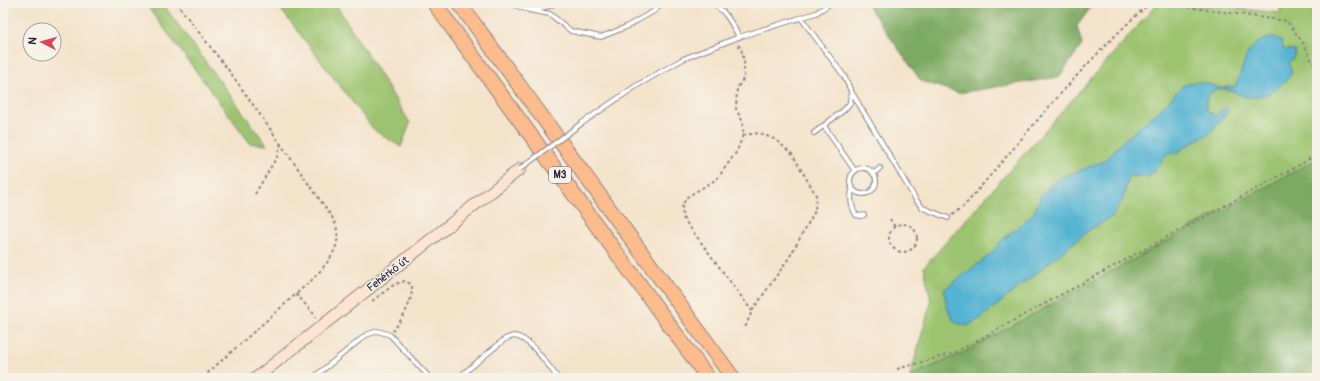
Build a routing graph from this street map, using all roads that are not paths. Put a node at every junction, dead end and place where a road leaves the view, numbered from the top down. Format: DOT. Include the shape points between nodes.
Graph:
graph roads {
  1 [pos="434,3"];
  2 [pos="459,3"];
  3 [pos="509,3"];
  4 [pos="522,3"];
  5 [pos="556,3"];
  6 [pos="662,3"];
  7 [pos="712,3"];
  8 [pos="831,3"];
  9 [pos="524,8"];
  10 [pos="528,10"];
  11 [pos="801,18"];
  12 [pos="739,37"];
  13 [pos="851,91"];
  14 [pos="824,126"];
  15 [pos="814,133"];
  16 [pos="880,168"];
  17 [pos="520,169"];
  18 [pos="855,171"];
  19 [pos="873,174"];
  20 [pos="852,189"];
  21 [pos="864,214"];
  22 [pos="948,218"];
  23 [pos="256,378"];
  24 [pos="313,378"];
  25 [pos="430,378"];
  26 [pos="458,378"];
  27 [pos="558,378"];
  28 [pos="708,378"];
  29 [pos="733,378"];
  1 -- 28 [label="highway, M3"];
  2 -- 29 [label="highway, M3"];
  3 -- 9 [label="lane"];
  4 -- 9 [label="lane"];
  5 -- 10 [label="lane"];
  6 -- 10 [label="lane" via="654,11 626,27 601,37 571,31 550,14"];
  7 -- 12 [label="lane" via="730,20"];
  8 -- 11 [label="lane" via="816,13"];
  9 -- 10 [label="lane"];
  11 -- 12 [label="lane"];
  11 -- 13 [label="lane" via="844,76"];
  12 -- 17 [label="lane, bridge" via="670,65 582,123"];
  13 -- 14 [label="lane" via="850,103"];
  13 -- 22 [label="lane" via="916,200 923,208"];
  14 -- 15 [label="lane"];
  14 -- 18 [label="lane"];
  16 -- 19 [label="lane"];
  17 -- 23 [label="street, Fehérkő út"];
  18 -- 19 [label="lane" via="864,168"];
  18 -- 20 [label="lane" via="851,174"];
  19 -- 20 [label="lane" via="876,184 872,191 865,194"];
  20 -- 21 [label="lane" via="852,209 856,215"];
  24 -- 25 [label="lane" via="366,335 378,331 390,335"];
  26 -- 27 [label="lane" via="505,339 514,336 532,345"];
}
